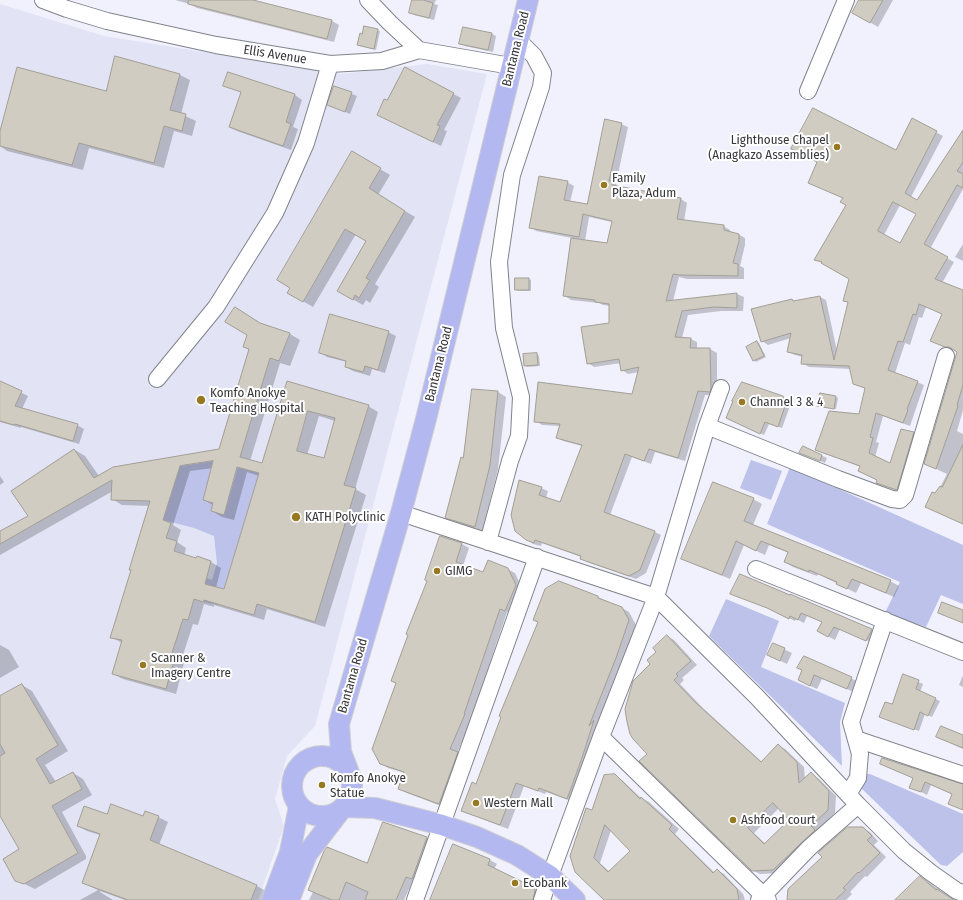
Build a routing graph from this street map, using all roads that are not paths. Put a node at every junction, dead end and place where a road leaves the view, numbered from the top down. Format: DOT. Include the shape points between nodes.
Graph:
graph roads {
  1 [pos="43,0"];
  2 [pos="368,0"];
  3 [pos="528,0"];
  4 [pos="846,0"];
  5 [pos="518,40"];
  6 [pos="419,50"];
  7 [pos="330,64"];
  8 [pos="511,66"];
  9 [pos="808,91"];
  10 [pos="946,356"];
  11 [pos="157,379"];
  12 [pos="721,388"];
  13 [pos="706,426"];
  14 [pos="401,513"];
  15 [pos="488,542"];
  16 [pos="537,557"];
  17 [pos="756,569"];
  18 [pos="656,597"];
  19 [pos="885,620"];
  20 [pos="963,652"];
  21 [pos="339,724"];
  22 [pos="601,737"];
  23 [pos="856,739"];
  24 [pos="312,757"];
  25 [pos="350,774"];
  26 [pos="963,775"];
  27 [pos="853,800"];
  28 [pos="299,806"];
  29 [pos="375,808"];
  30 [pos="342,809"];
  31 [pos="442,825"];
  32 [pos="550,876"];
  33 [pos="961,888"];
  34 [pos="764,898"];
  35 [pos="272,900"];
  36 [pos="289,900"];
  37 [pos="415,900"];
  38 [pos="542,900"];
  39 [pos="575,900"];
  1 -- 7 [label="street, Ellis Avenue" via="107,21 216,45"];
  2 -- 6 [label="street"];
  3 -- 5 [label="main road, Bantama Road"];
  4 -- 9 [label="street"];
  5 -- 8 [label="main road, Bantama Road"];
  5 -- 15 [label="street" via="534,56 543,73 541,87 512,175 499,262 504,328 521,397 519,436"];
  6 -- 7 [label="street, Ellis Avenue" via="382,61"];
  6 -- 8 [label="street, Ellis Avenue"];
  7 -- 11 [label="street" via="306,143 275,213 216,307"];
  8 -- 14 [label="main road, Bantama Road"];
  10 -- 13 [label="street" via="905,495 900,500 838,479"];
  12 -- 13 [label="street"];
  13 -- 18 [label="street"];
  14 -- 15 [label="street"];
  14 -- 21 [label="main road, Bantama Road"];
  15 -- 16 [label="street"];
  16 -- 18 [label="street"];
  16 -- 31 [label="street"];
  17 -- 19 [label="street"];
  18 -- 22 [label="street"];
  18 -- 27 [label="street" via="757,697"];
  19 -- 20 [label="street"];
  19 -- 23 [label="street" via="851,722"];
  21 -- 24 [label="main road"];
  21 -- 25 [label="main road" via="341,752"];
  22 -- 32 [label="street"];
  22 -- 34 [label="street"];
  23 -- 26 [label="street"];
  23 -- 27 [label="street" via="860,754"];
  24 -- 25 [label="main road" via="332,757 341,762"];
  24 -- 28 [label="main road" via="304,762 293,776 293,794"];
  25 -- 29 [label="main road"];
  25 -- 30 [label="main road" via="353,789 350,799"];
  27 -- 33 [label="street" via="904,851 930,872"];
  27 -- 34 [label="street"];
  28 -- 30 [label="main road" via="310,814 323,816 332,815"];
  28 -- 35 [label="main road" via="290,852"];
  29 -- 30 [label="main road"];
  29 -- 31 [label="main road"];
  30 -- 36 [label="main road" via="307,854"];
  31 -- 32 [label="main road" via="517,855"];
  31 -- 37 [label="street"];
  32 -- 38 [label="street"];
  32 -- 39 [label="main road"];
}
